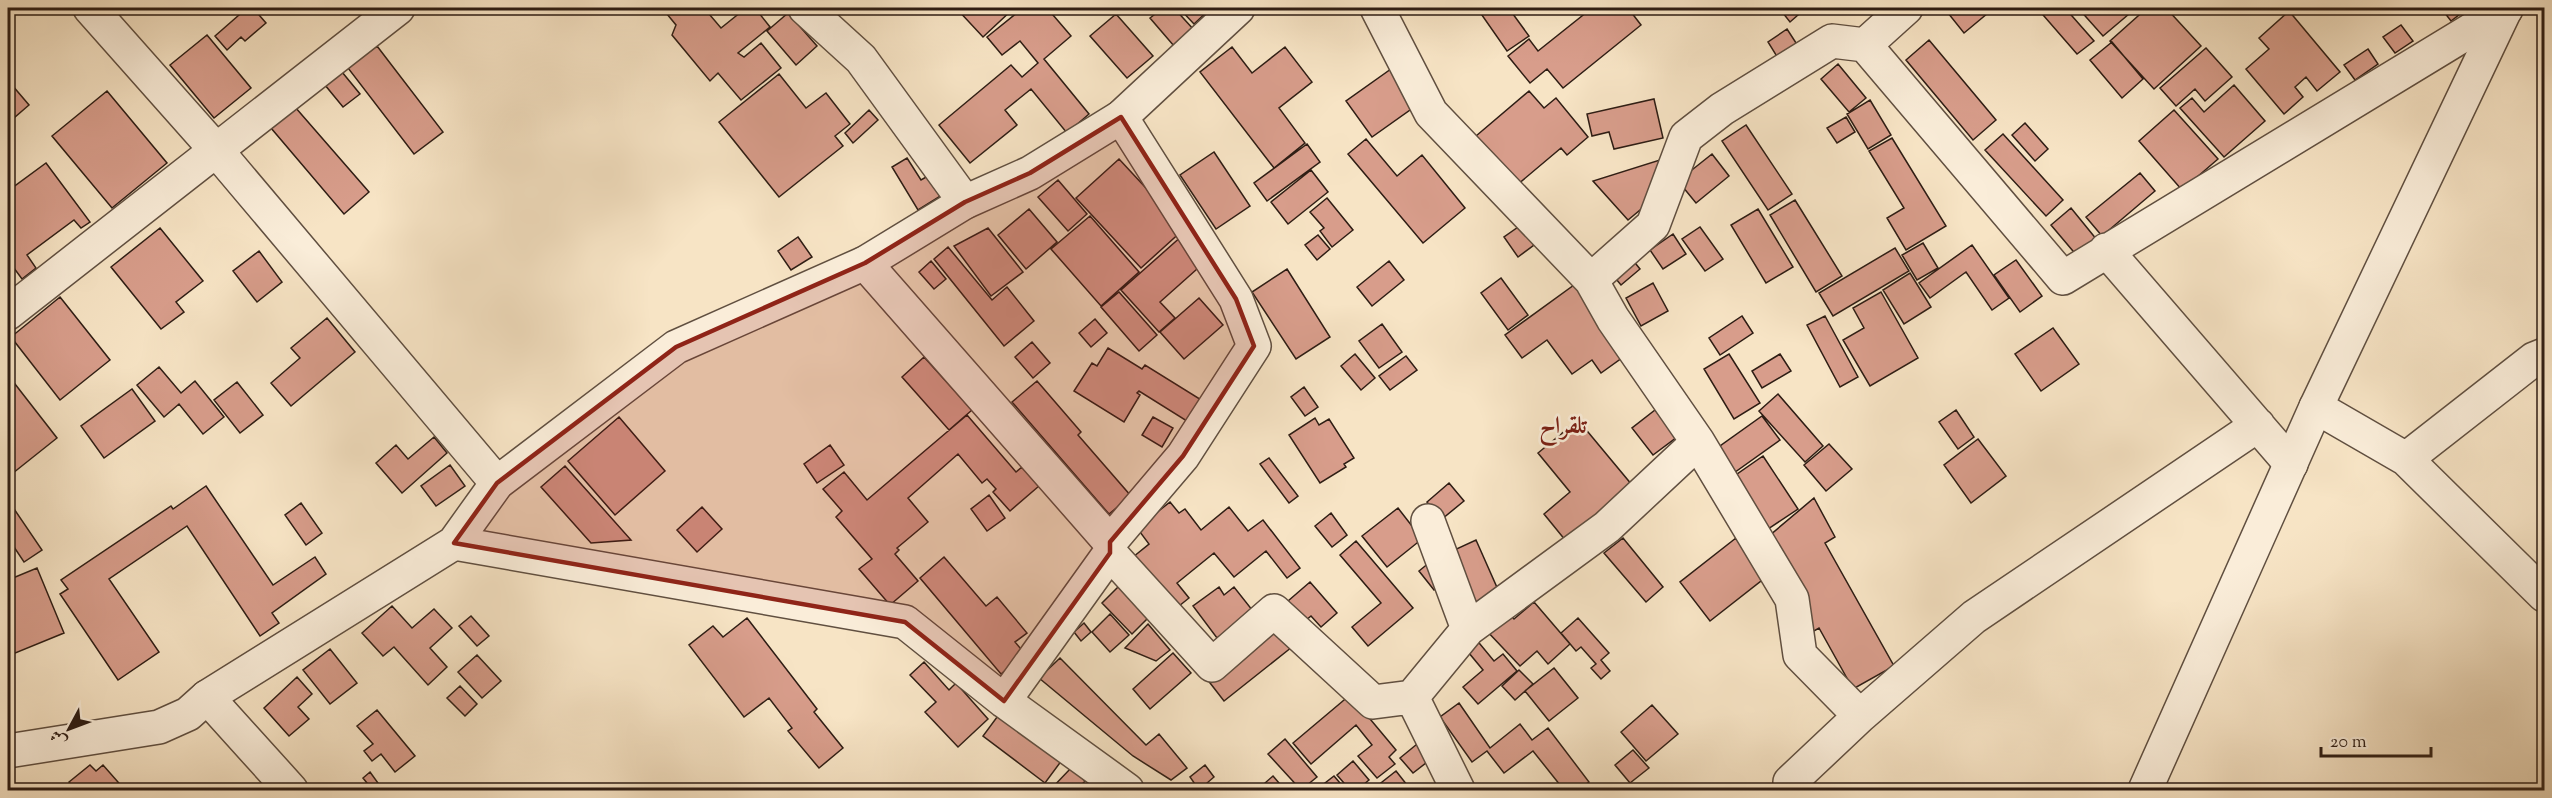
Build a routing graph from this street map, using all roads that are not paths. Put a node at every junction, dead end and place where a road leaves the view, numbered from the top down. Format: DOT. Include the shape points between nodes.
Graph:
graph roads {
  1 [pos="90,8"];
  2 [pos="398,8"];
  3 [pos="805,8"];
  4 [pos="1238,8"];
  5 [pos="1377,8"];
  6 [pos="1906,8"];
  7 [pos="2506,8"];
  8 [pos="1865,45"];
  9 [pos="1121,117"];
  10 [pos="216,150"];
  11 [pos="965,202"];
  12 [pos="2106,250"];
  13 [pos="865,262"];
  14 [pos="1591,280"];
  15 [pos="8,313"];
  16 [pos="2544,355"];
  17 [pos="2316,407"];
  18 [pos="2258,425"];
  19 [pos="1698,442"];
  20 [pos="2406,459"];
  21 [pos="2291,464"];
  22 [pos="497,483"];
  23 [pos="1428,521"];
  24 [pos="454,543"];
  25 [pos="1110,548"];
  26 [pos="2544,595"];
  27 [pos="1468,629"];
  28 [pos="207,697"];
  29 [pos="1412,697"];
  30 [pos="1004,701"];
  31 [pos="1860,716"];
  32 [pos="8,751"];
  33 [pos="291,790"];
  34 [pos="1127,790"];
  35 [pos="1458,790"];
  36 [pos="1797,790"];
  37 [pos="2145,790"];
  1 -- 10 [label="street"];
  2 -- 10 [label="street"];
  3 -- 11 [label="street" via="861,59"];
  4 -- 9 [label="street"];
  5 -- 14 [label="street" via="1431,113"];
  6 -- 8 [label="street"];
  7 -- 12 [label="street"];
  7 -- 17 [label="street"];
  8 -- 12 [label="street" via="2063,278"];
  8 -- 14 [label="street" via="1832,41 1686,136 1653,225"];
  9 -- 11 [label="street" via="1030,173"];
  9 -- 25 [label="street" via="1236,299 1254,346 1183,456"];
  10 -- 15 [label="street"];
  10 -- 22 [label="street"];
  11 -- 13 [label="street"];
  12 -- 18 [label="street"];
  13 -- 22 [label="street" via="676,347"];
  13 -- 25 [label="street"];
  14 -- 19 [label="street" via="1613,319"];
  16 -- 20 [label="street" via="2534,358"];
  17 -- 20 [label="street"];
  17 -- 21 [label="street"];
  18 -- 21 [label="street"];
  18 -- 31 [label="street" via="1974,617"];
  19 -- 27 [label="street" via="1607,527"];
  19 -- 31 [label="street" via="1792,599 1800,655"];
  20 -- 26 [label="street"];
  21 -- 37 [label="street"];
  22 -- 24 [label="street"];
  23 -- 27 [label="street"];
  24 -- 28 [label="street"];
  24 -- 30 [label="street" via="905,622"];
  25 -- 29 [label="street" via="1212,665 1274,611 1373,702"];
  25 -- 30 [label="street"];
  27 -- 29 [label="street"];
  28 -- 32 [label="street" via="188,714 159,726"];
  28 -- 33 [label="street"];
  29 -- 35 [label="street"];
  30 -- 34 [label="street"];
  31 -- 36 [label="street" via="1790,782"];
}
